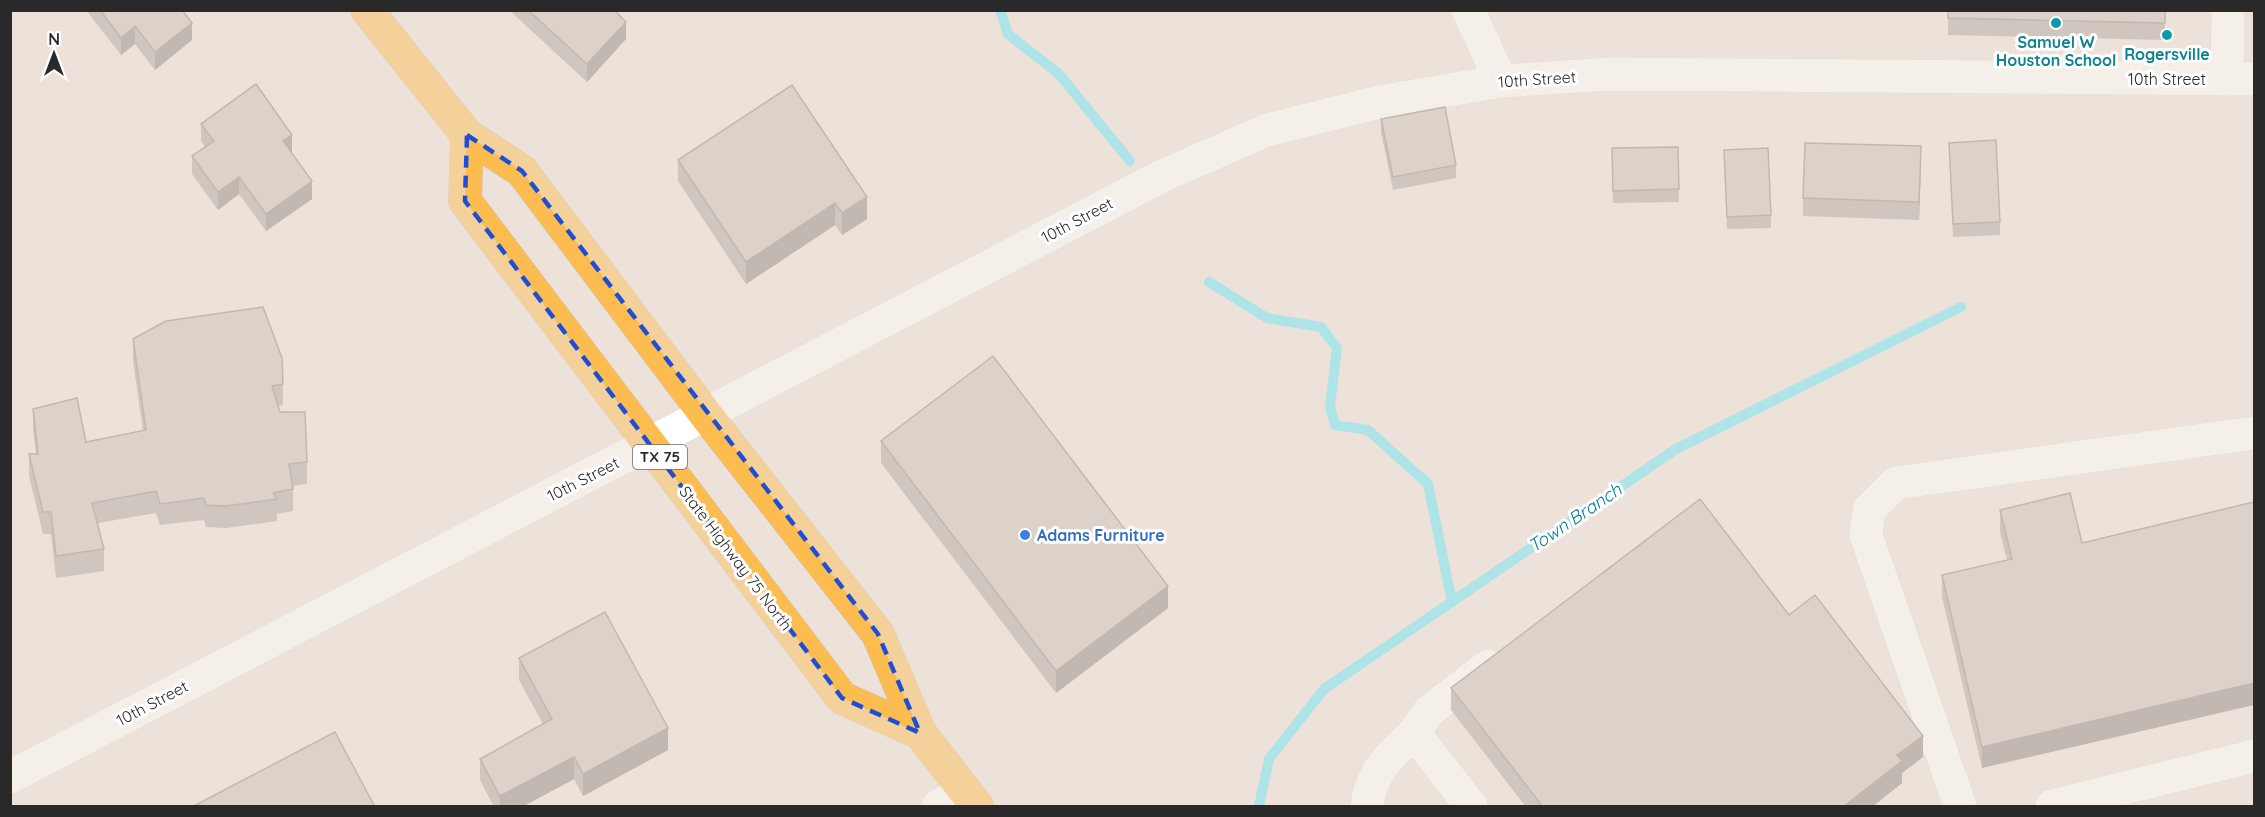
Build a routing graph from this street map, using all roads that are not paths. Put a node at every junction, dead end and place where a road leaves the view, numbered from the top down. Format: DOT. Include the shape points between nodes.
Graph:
graph roads {
  1 [pos="367,10"];
  2 [pos="1468,10"];
  3 [pos="2228,10"];
  4 [pos="2241,79"];
  5 [pos="1501,81"];
  6 [pos="467,135"];
  7 [pos="706,415"];
  8 [pos="2254,433"];
  9 [pos="650,444"];
  10 [pos="1513,647"];
  11 [pos="920,733"];
  12 [pos="1414,733"];
  13 [pos="2254,756"];
  14 [pos="10,777"];
  15 [pos="960,801"];
  16 [pos="1366,807"];
  17 [pos="1471,807"];
  18 [pos="1960,807"];
  19 [pos="2052,807"];
  1 -- 6 [label="main road, State Highway 75 North / TX 75"];
  2 -- 5 [label="street"];
  3 -- 4 [label="street"];
  4 -- 5 [label="street, 10th Street" via="1611,74"];
  5 -- 7 [label="street, 10th Street" via="1379,102 1267,130 1162,176"];
  6 -- 7 [label="main road, State Highway 75 North / TX 75" via="522,171"];
  6 -- 9 [label="main road, State Highway 75 North / TX 75" via="465,201"];
  7 -- 9 [label="street, 10th Street"];
  7 -- 11 [label="main road, State Highway 75 North / TX 75" via="878,634"];
  8 -- 18 [label="street" via="1896,483 1869,510 1866,535"];
  9 -- 11 [label="main road, State Highway 75 North / TX 75" via="842,698"];
  9 -- 14 [label="street, 10th Street"];
  10 -- 12 [label="street" via="1429,711"];
  11 -- 15 [label="main road, State Highway 75 North / TX 75"];
  12 -- 16 [label="street" via="1385,761 1369,787"];
  12 -- 17 [label="street"];
  13 -- 19 [label="street"];
}
